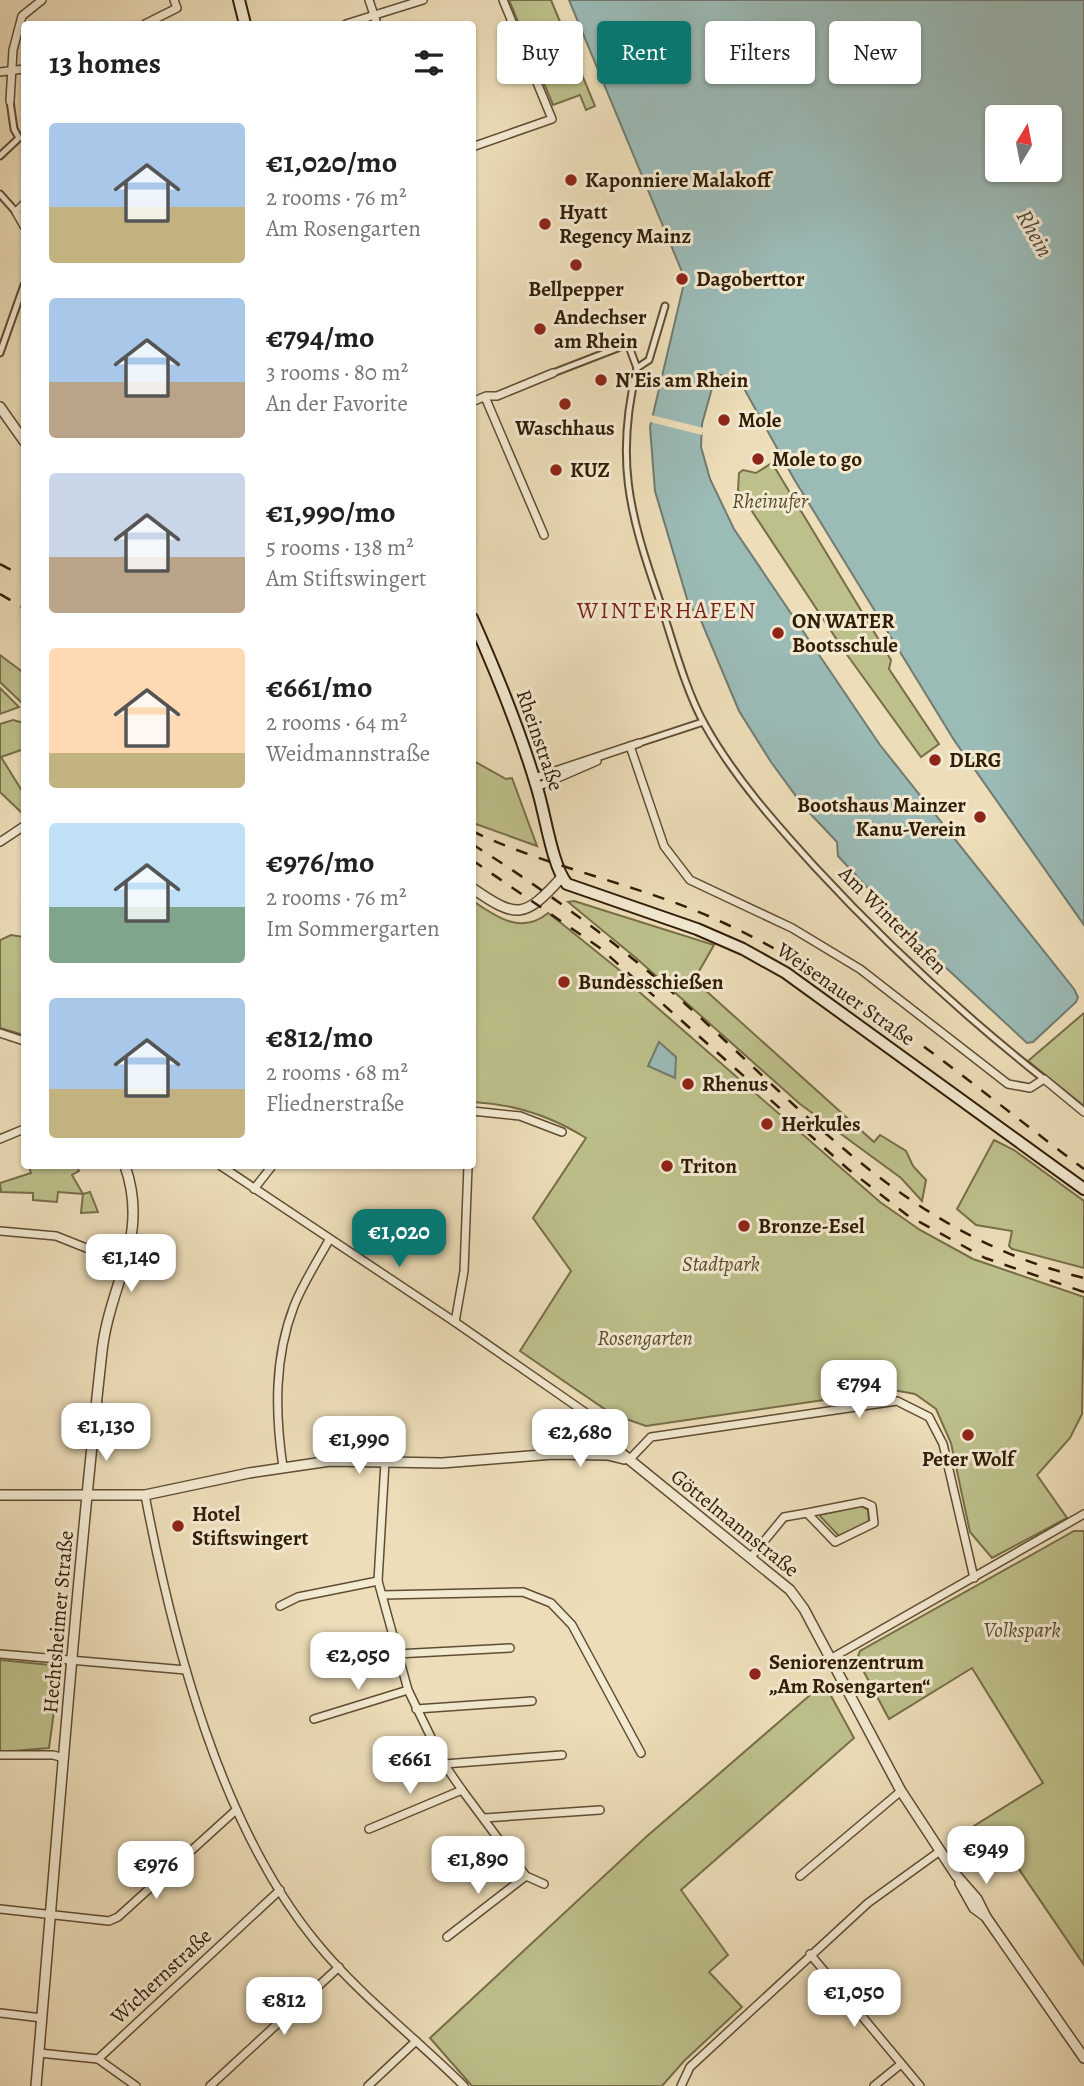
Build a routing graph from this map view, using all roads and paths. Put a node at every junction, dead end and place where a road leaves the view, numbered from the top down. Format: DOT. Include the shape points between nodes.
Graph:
graph roads {
  1 [pos="42,0"];
  2 [pos="239,0"];
  3 [pos="369,0"];
  4 [pos="424,0"];
  5 [pos="503,0"];
  6 [pos="175,4"];
  7 [pos="374,15"];
  8 [pos="150,21"];
  9 [pos="244,21"];
  10 [pos="355,21"];
  11 [pos="376,21"];
  12 [pos="21,70"];
  13 [pos="0,72"];
  14 [pos="10,73"];
  15 [pos="10,101"];
  16 [pos="476,146"];
  17 [pos="0,156"];
  18 [pos="0,194"];
  19 [pos="21,207"];
  20 [pos="16,212"];
  21 [pos="21,221"];
  22 [pos="21,294"];
  23 [pos="665,306"];
  24 [pos="0,353"];
  25 [pos="637,368"];
  26 [pos="554,373"];
  27 [pos="485,397"];
  28 [pos="476,400"];
  29 [pos="0,407"];
  30 [pos="21,437"];
  31 [pos="544,535"];
  32 [pos="476,627"];
  33 [pos="703,722"];
  34 [pos="639,743"];
  35 [pos="630,746"];
  36 [pos="536,783"];
  37 [pos="21,828"];
  38 [pos="0,842"];
  39 [pos="562,877"];
  40 [pos="476,891"];
  41 [pos="0,1033"];
  42 [pos="21,1040"];
  43 [pos="1044,1079"];
  44 [pos="476,1111"];
  45 [pos="1084,1112"];
  46 [pos="21,1130"];
  47 [pos="562,1132"];
  48 [pos="0,1139"];
  49 [pos="126,1169"];
  50 [pos="226,1169"];
  51 [pos="270,1169"];
  52 [pos="468,1169"];
  53 [pos="254,1188"];
  54 [pos="1084,1189"];
  55 [pos="0,1231"];
  56 [pos="329,1240"];
  57 [pos="124,1264"];
  58 [pos="456,1322"];
  59 [pos="609,1451"];
  60 [pos="629,1460"];
  61 [pos="385,1462"];
  62 [pos="283,1466"];
  63 [pos="0,1495"];
  64 [pos="87,1495"];
  65 [pos="145,1496"];
  66 [pos="807,1513"];
  67 [pos="1084,1514"];
  68 [pos="751,1557"];
  69 [pos="974,1578"];
  70 [pos="378,1581"];
  71 [pos="382,1595"];
  72 [pos="280,1606"];
  73 [pos="510,1648"];
  74 [pos="0,1654"];
  75 [pos="396,1654"];
  76 [pos="830,1658"];
  77 [pos="72,1659"];
  78 [pos="186,1670"];
  79 [pos="408,1690"];
  80 [pos="532,1701"];
  81 [pos="416,1709"];
  82 [pos="314,1720"];
  83 [pos="641,1753"];
  84 [pos="0,1755"];
  85 [pos="562,1755"];
  86 [pos="64,1758"];
  87 [pos="444,1764"];
  88 [pos="462,1790"];
  89 [pos="901,1791"];
  90 [pos="236,1810"];
  91 [pos="600,1810"];
  92 [pos="484,1818"];
  93 [pos="369,1829"];
  94 [pos="940,1851"];
  95 [pos="526,1876"];
  96 [pos="800,1876"];
  97 [pos="544,1884"];
  98 [pos="280,1889"];
  99 [pos="0,1909"];
  100 [pos="51,1913"];
  101 [pos="447,1937"];
  102 [pos="810,1954"];
  103 [pos="339,1968"];
  104 [pos="0,2013"];
  105 [pos="42,2018"];
  106 [pos="416,2041"];
  107 [pos="39,2053"];
  108 [pos="1084,2058"];
  109 [pos="98,2059"];
  110 [pos="901,2064"];
  111 [pos="36,2086"];
  112 [pos="136,2086"];
  113 [pos="210,2086"];
  114 [pos="368,2086"];
  115 [pos="464,2086"];
  116 [pos="681,2086"];
  117 [pos="874,2086"];
  118 [pos="920,2086"];
  1 -- 14 [label="street" via="22,16"];
  2 -- 9 [label="main road"];
  3 -- 7 [label="street"];
  4 -- 7 [label="street"];
  5 -- 16 [label="street" via="552,119"];
  6 -- 8 [label="street"];
  7 -- 10 [label="street"];
  7 -- 11 [label="street"];
  12 -- 14 [label="street"];
  13 -- 14 [label="street"];
  14 -- 15 [label="street"];
  15 -- 17 [label="street" via="19,138"];
  18 -- 20 [label="street"];
  19 -- 20 [label="street"];
  20 -- 21 [label="street"];
  22 -- 24 [label="street"];
  23 -- 25 [label="street" via="649,360"];
  25 -- 26 [label="street" via="628,344"];
  25 -- 33 [label="street, Am Winterhafen" via="625,452 630,509"];
  26 -- 27 [label="street"];
  27 -- 28 [label="street"];
  27 -- 31 [label="street"];
  29 -- 30 [label="street"];
  32 -- 36 [label="main road, Rheinstraße"];
  33 -- 34 [label="street"];
  33 -- 43 [label="street, Am Winterhafen" via="741,781 871,927 947,999"];
  34 -- 35 [label="street"];
  35 -- 36 [label="street"];
  35 -- 43 [label="street" via="664,846 690,880 792,928 860,969 1008,1084 1030,1088"];
  36 -- 39 [label="main road, Rheinstraße"];
  37 -- 38 [label="street"];
  39 -- 40 [label="street" via="534,904 517,911 499,907"];
  39 -- 54 [label="main road, Weisenauer Straße" via="578,890 720,938 786,973"];
  41 -- 42 [label="street"];
  43 -- 45 [label="street, Am Winterhafen"];
  44 -- 47 [label="street" via="520,1116"];
  46 -- 48 [label="street"];
  49 -- 57 [label="street, Hechtsheimer Straße" via="135,1210"];
  50 -- 53 [label="street"];
  51 -- 53 [label="street"];
  52 -- 58 [label="street" via="464,1271"];
  53 -- 56 [label="street"];
  55 -- 57 [label="street" via="56,1236"];
  56 -- 58 [label="street"];
  56 -- 62 [label="street" via="293,1307 281,1352 277,1411"];
  57 -- 64 [label="street, Hechtsheimer Straße" via="102,1348"];
  58 -- 59 [label="street" via="602,1424"];
  59 -- 60 [label="street, Göttelmannstraße"];
  59 -- 61 [label="street" via="589,1446 486,1461"];
  60 -- 68 [label="street, Göttelmannstraße"];
  60 -- 69 [label="street" via="650,1437 897,1401 929,1417 943,1444"];
  61 -- 62 [label="street"];
  61 -- 70 [label="street"];
  62 -- 65 [label="street"];
  63 -- 64 [label="street"];
  64 -- 65 [label="street"];
  64 -- 77 [label="street, Hechtsheimer Straße"];
  65 -- 78 [label="street"];
  66 -- 66 [label="street" via="863,1502 872,1506 874,1523 835,1542"];
  66 -- 68 [label="street" via="784,1517"];
  67 -- 69 [label="street"];
  68 -- 76 [label="street, Göttelmannstraße" via="793,1593"];
  69 -- 76 [label="street"];
  70 -- 71 [label="street"];
  70 -- 72 [label="street" via="299,1597"];
  71 -- 75 [label="street"];
  71 -- 83 [label="street" via="523,1592 551,1603 572,1625"];
  73 -- 75 [label="street"];
  74 -- 77 [label="street"];
  75 -- 79 [label="street"];
  76 -- 89 [label="street, Göttelmannstraße"];
  77 -- 78 [label="street"];
  77 -- 86 [label="street, Hechtsheimer Straße"];
  78 -- 90 [label="street"];
  79 -- 81 [label="street"];
  79 -- 82 [label="street"];
  80 -- 81 [label="street"];
  81 -- 87 [label="street"];
  84 -- 86 [label="street"];
  85 -- 87 [label="street"];
  86 -- 100 [label="street, Hechtsheimer Straße"];
  87 -- 88 [label="street"];
  88 -- 92 [label="street"];
  88 -- 93 [label="street"];
  89 -- 94 [label="street, Göttelmannstraße"];
  89 -- 96 [label="street"];
  90 -- 98 [label="street"];
  90 -- 100 [label="street" via="118,1917 109,1921"];
  91 -- 92 [label="street"];
  92 -- 95 [label="street"];
  94 -- 102 [label="street" via="868,1903"];
  94 -- 108 [label="street, Göttelmannstraße"];
  95 -- 97 [label="street"];
  95 -- 101 [label="street"];
  98 -- 103 [label="street"];
  98 -- 109 [label="street, Wichernstraße"];
  99 -- 100 [label="street"];
  100 -- 105 [label="street, Hechtsheimer Straße"];
  102 -- 110 [label="street"];
  102 -- 116 [label="street" via="690,2067"];
  103 -- 106 [label="street"];
  103 -- 113 [label="street"];
  104 -- 105 [label="street"];
  105 -- 107 [label="street, Hechtsheimer Straße"];
  106 -- 114 [label="street"];
  106 -- 115 [label="street"];
  107 -- 109 [label="street"];
  107 -- 111 [label="street, Hechtsheimer Straße"];
  109 -- 112 [label="street"];
  110 -- 117 [label="street"];
  110 -- 118 [label="street"];
}
